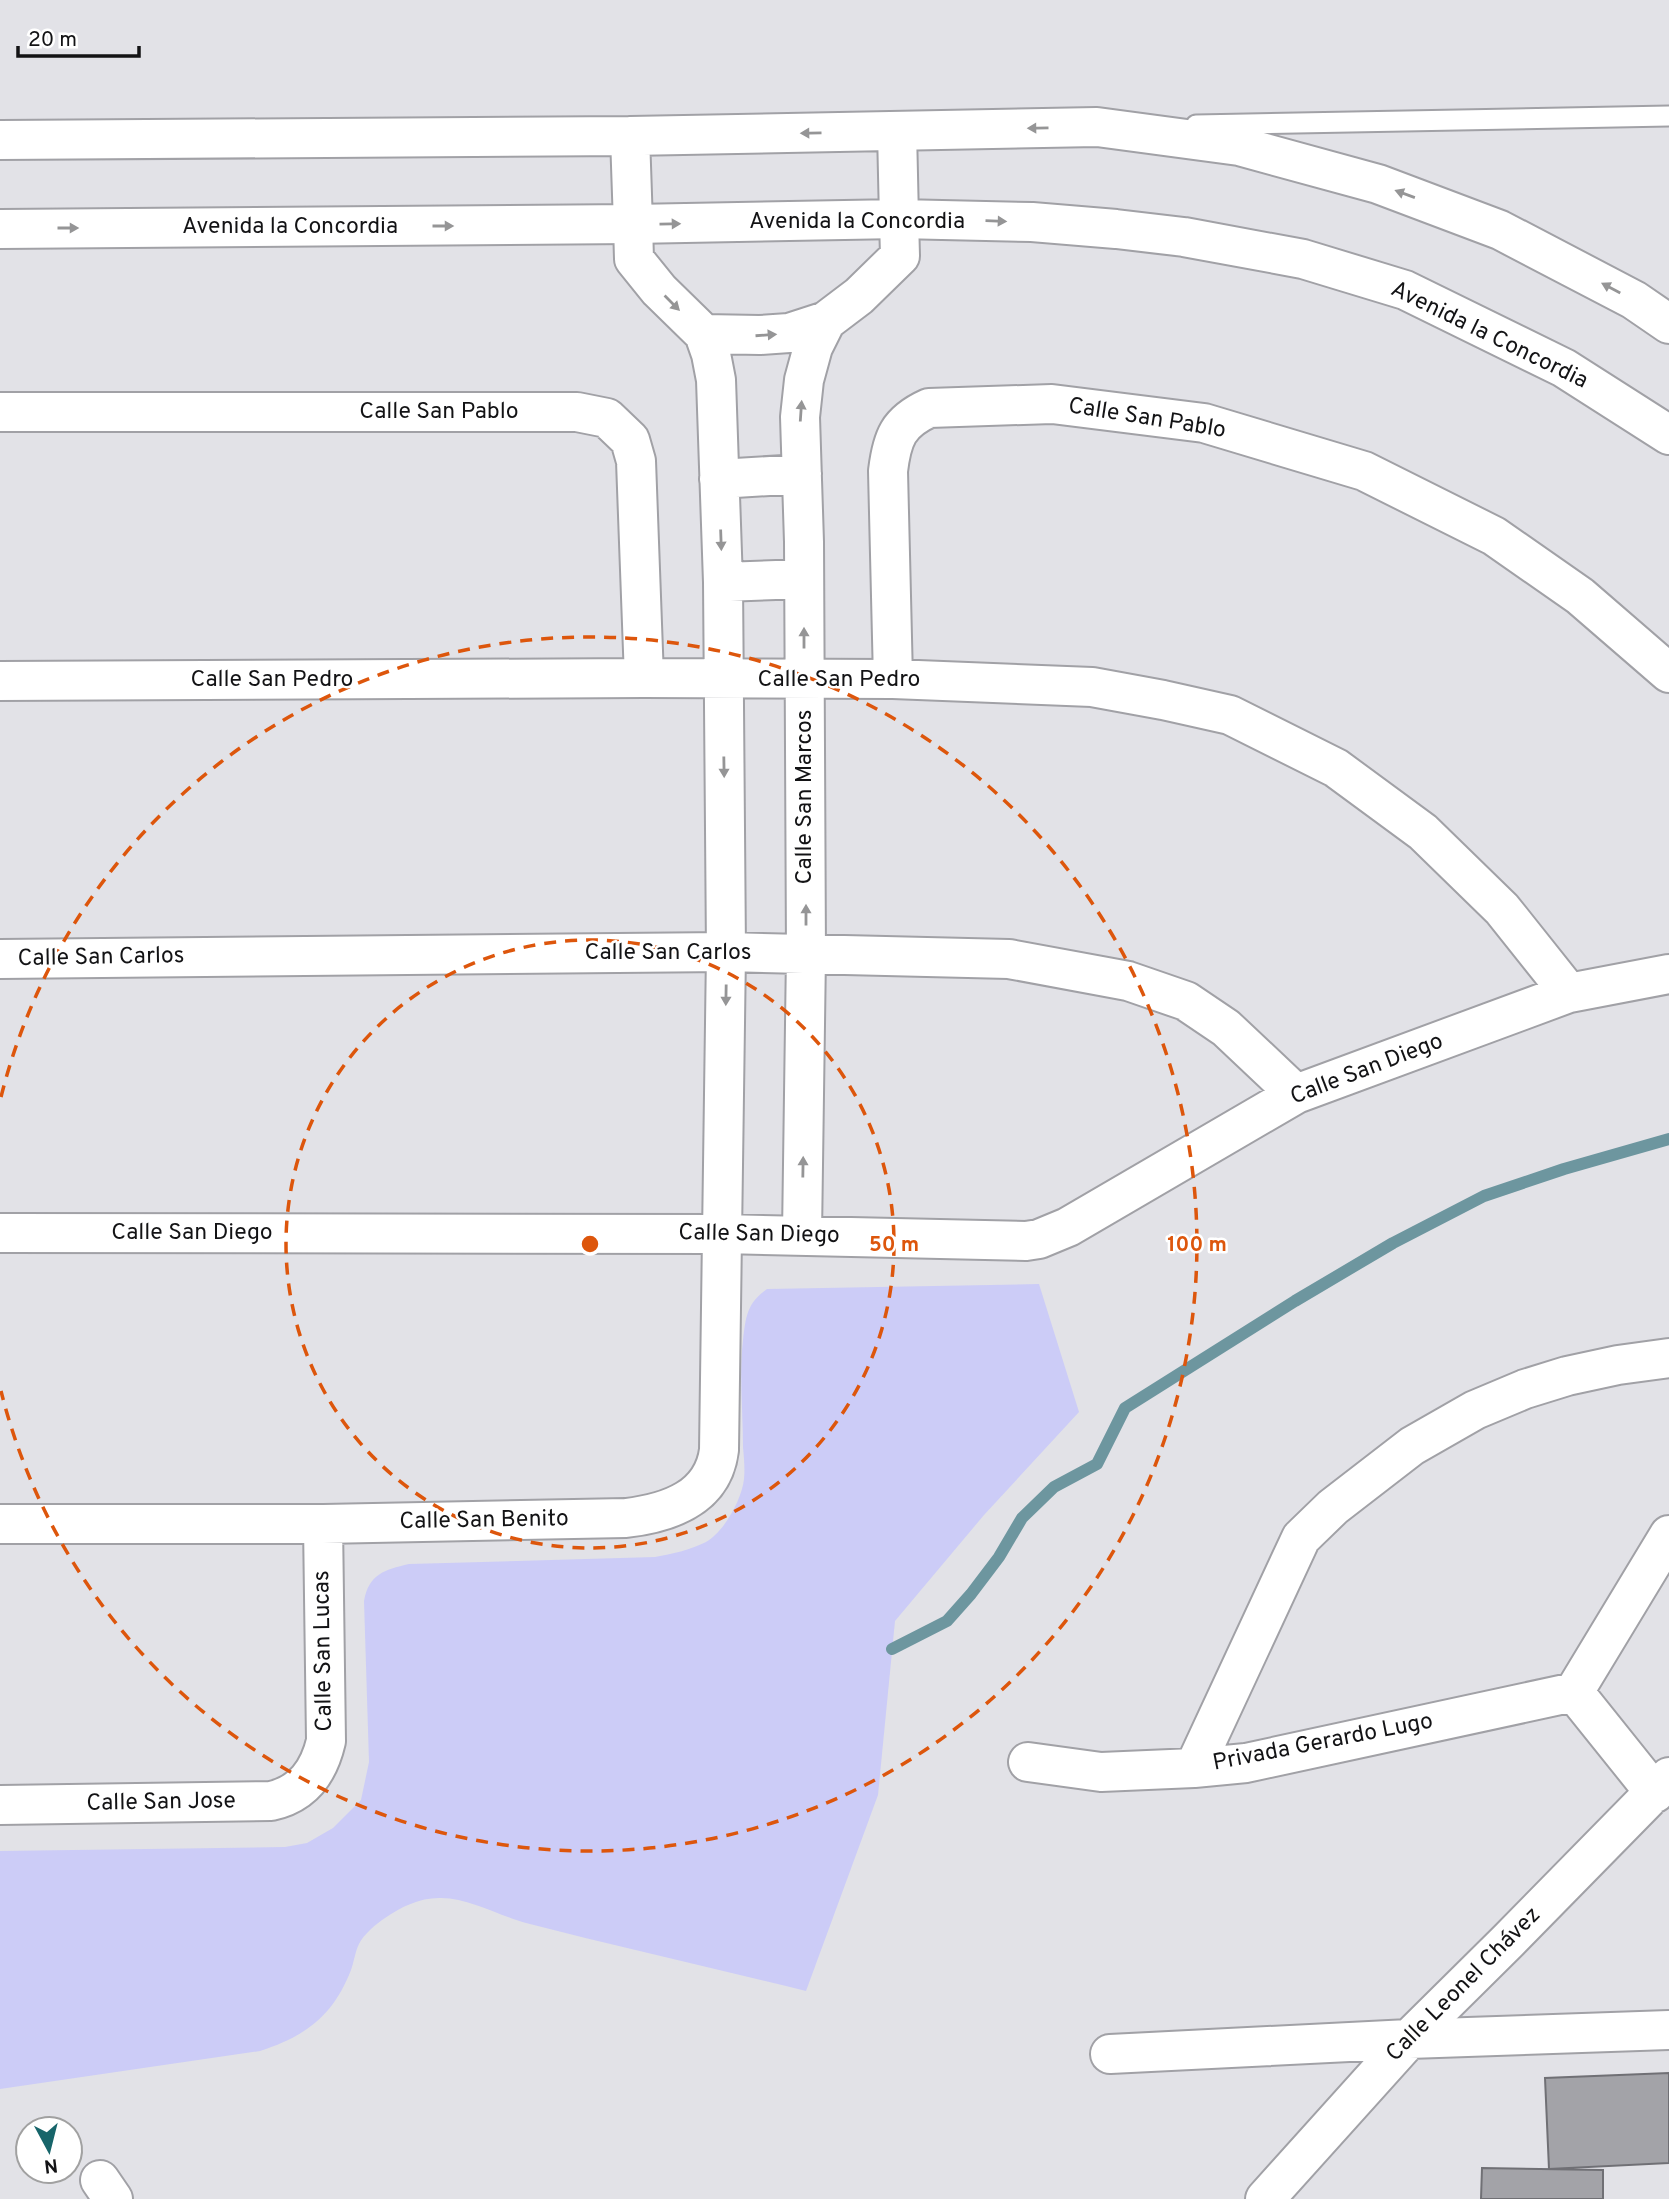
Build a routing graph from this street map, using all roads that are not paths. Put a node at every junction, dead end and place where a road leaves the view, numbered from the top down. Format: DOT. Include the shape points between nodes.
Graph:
graph roads {
  1 [pos="1669,117"];
  2 [pos="1097,127"];
  3 [pos="897,131"];
  4 [pos="630,136"];
  5 [pos="0,140"];
  6 [pos="899,219"];
  7 [pos="633,224"];
  8 [pos="0,229"];
  9 [pos="825,321"];
  10 [pos="1669,324"];
  11 [pos="704,334"];
  12 [pos="0,412"];
  13 [pos="1669,435"];
  14 [pos="802,474"];
  15 [pos="719,479"];
  16 [pos="804,579"];
  17 [pos="723,582"];
  18 [pos="1669,673"];
  19 [pos="644,678"];
  20 [pos="723,679"];
  21 [pos="804,679"];
  22 [pos="893,679"];
  23 [pos="0,681"];
  24 [pos="726,951"];
  25 [pos="806,954"];
  26 [pos="0,959"];
  27 [pos="1669,974"];
  28 [pos="1569,993"];
  29 [pos="1296,1094"];
  30 [pos="0,1233"];
  31 [pos="722,1234"];
  32 [pos="802,1235"];
  33 [pos="1669,1359"];
  34 [pos="0,1524"];
  35 [pos="323,1524"];
  36 [pos="1669,1535"];
  37 [pos="1574,1692"];
  38 [pos="1028,1762"];
  39 [pos="1194,1768"];
  40 [pos="313,1776"];
  41 [pos="1662,1785"];
  42 [pos="0,1805"];
  43 [pos="1669,2030"];
  44 [pos="1409,2039"];
  45 [pos="1110,2054"];
  46 [pos="1265,2199"];
  1 -- 2 [label="lane"];
  2 -- 3 [label="street, one-way"];
  10 -- 2 [label="street, one-way" via="1634,300 1500,230 1378,184 1239,146"];
  3 -- 4 [label="street, one-way"];
  3 -- 6 [label="street"];
  4 -- 5 [label="street"];
  4 -- 7 [label="street"];
  7 -- 6 [label="street, Avenida la Concordia, one-way"];
  6 -- 9 [label="street" via="900,256"];
  6 -- 13 [label="street, Avenida la Concordia, one-way" via="1116,229 1303,259 1405,290 1564,368"];
  8 -- 7 [label="street, Avenida la Concordia, one-way"];
  7 -- 11 [label="street, one-way" via="635,259"];
  11 -- 9 [label="street, one-way" via="789,333"];
  14 -- 9 [label="street, Calle San Marcos, one-way" via="804,380"];
  11 -- 15 [label="street" via="716,380"];
  12 -- 19 [label="street, Calle San Pablo" via="577,412 607,418 630,440 636,461"];
  14 -- 15 [label="street"];
  14 -- 16 [label="street, Calle San Marcos"];
  15 -- 17 [label="street, one-way"];
  16 -- 17 [label="street"];
  21 -- 16 [label="street, Calle San Marcos, one-way"];
  17 -- 20 [label="street"];
  18 -- 22 [label="street, Calle San Pablo" via="1580,596 1494,536 1364,471 1204,423 1052,404 946,405 914,415 898,430 888,471"];
  19 -- 20 [label="street, Calle San Pedro"];
  19 -- 23 [label="street, Calle San Pedro"];
  20 -- 21 [label="street, Calle San Pedro"];
  20 -- 24 [label="street, one-way"];
  21 -- 22 [label="street, Calle San Pedro"];
  25 -- 21 [label="street, Calle San Marcos, one-way"];
  22 -- 28 [label="street, Calle San Pedro" via="1092,687 1230,715 1336,768 1423,832 1502,909"];
  24 -- 25 [label="street, Calle San Carlos"];
  24 -- 26 [label="street, Calle San Carlos"];
  24 -- 31 [label="street, one-way"];
  25 -- 29 [label="street, Calle San Carlos" via="1009,960 1128,981 1186,1002 1227,1028"];
  32 -- 25 [label="street, Calle San Marcos, one-way"];
  27 -- 28 [label="street, Calle San Diego"];
  28 -- 29 [label="street, Calle San Diego"];
  29 -- 32 [label="street, Calle San Diego" via="1068,1227 1039,1239"];
  30 -- 31 [label="street, Calle San Diego"];
  31 -- 32 [label="street, Calle San Diego"];
  31 -- 35 [label="street, Calle San Benito" via="719,1450 711,1479 689,1499 626,1518"];
  33 -- 39 [label="street" via="1567,1376 1475,1410 1412,1446 1333,1507 1301,1538"];
  34 -- 35 [label="street, Calle San Benito"];
  35 -- 40 [label="street, Calle San Lucas" via="326,1741"];
  36 -- 37 [label="street"];
  37 -- 39 [label="street, Privada Gerardo Lugo" via="1246,1763"];
  37 -- 41 [label="street"];
  38 -- 39 [label="street, Privada Gerardo Lugo" via="1101,1772"];
  40 -- 42 [label="street, Calle San Jose" via="297,1791 271,1801"];
  41 -- 44 [label="street, Calle Leonel Chávez"];
  43 -- 44 [label="street"];
  44 -- 45 [label="street"];
  44 -- 46 [label="street, Calle Leonel Chávez"];
}
